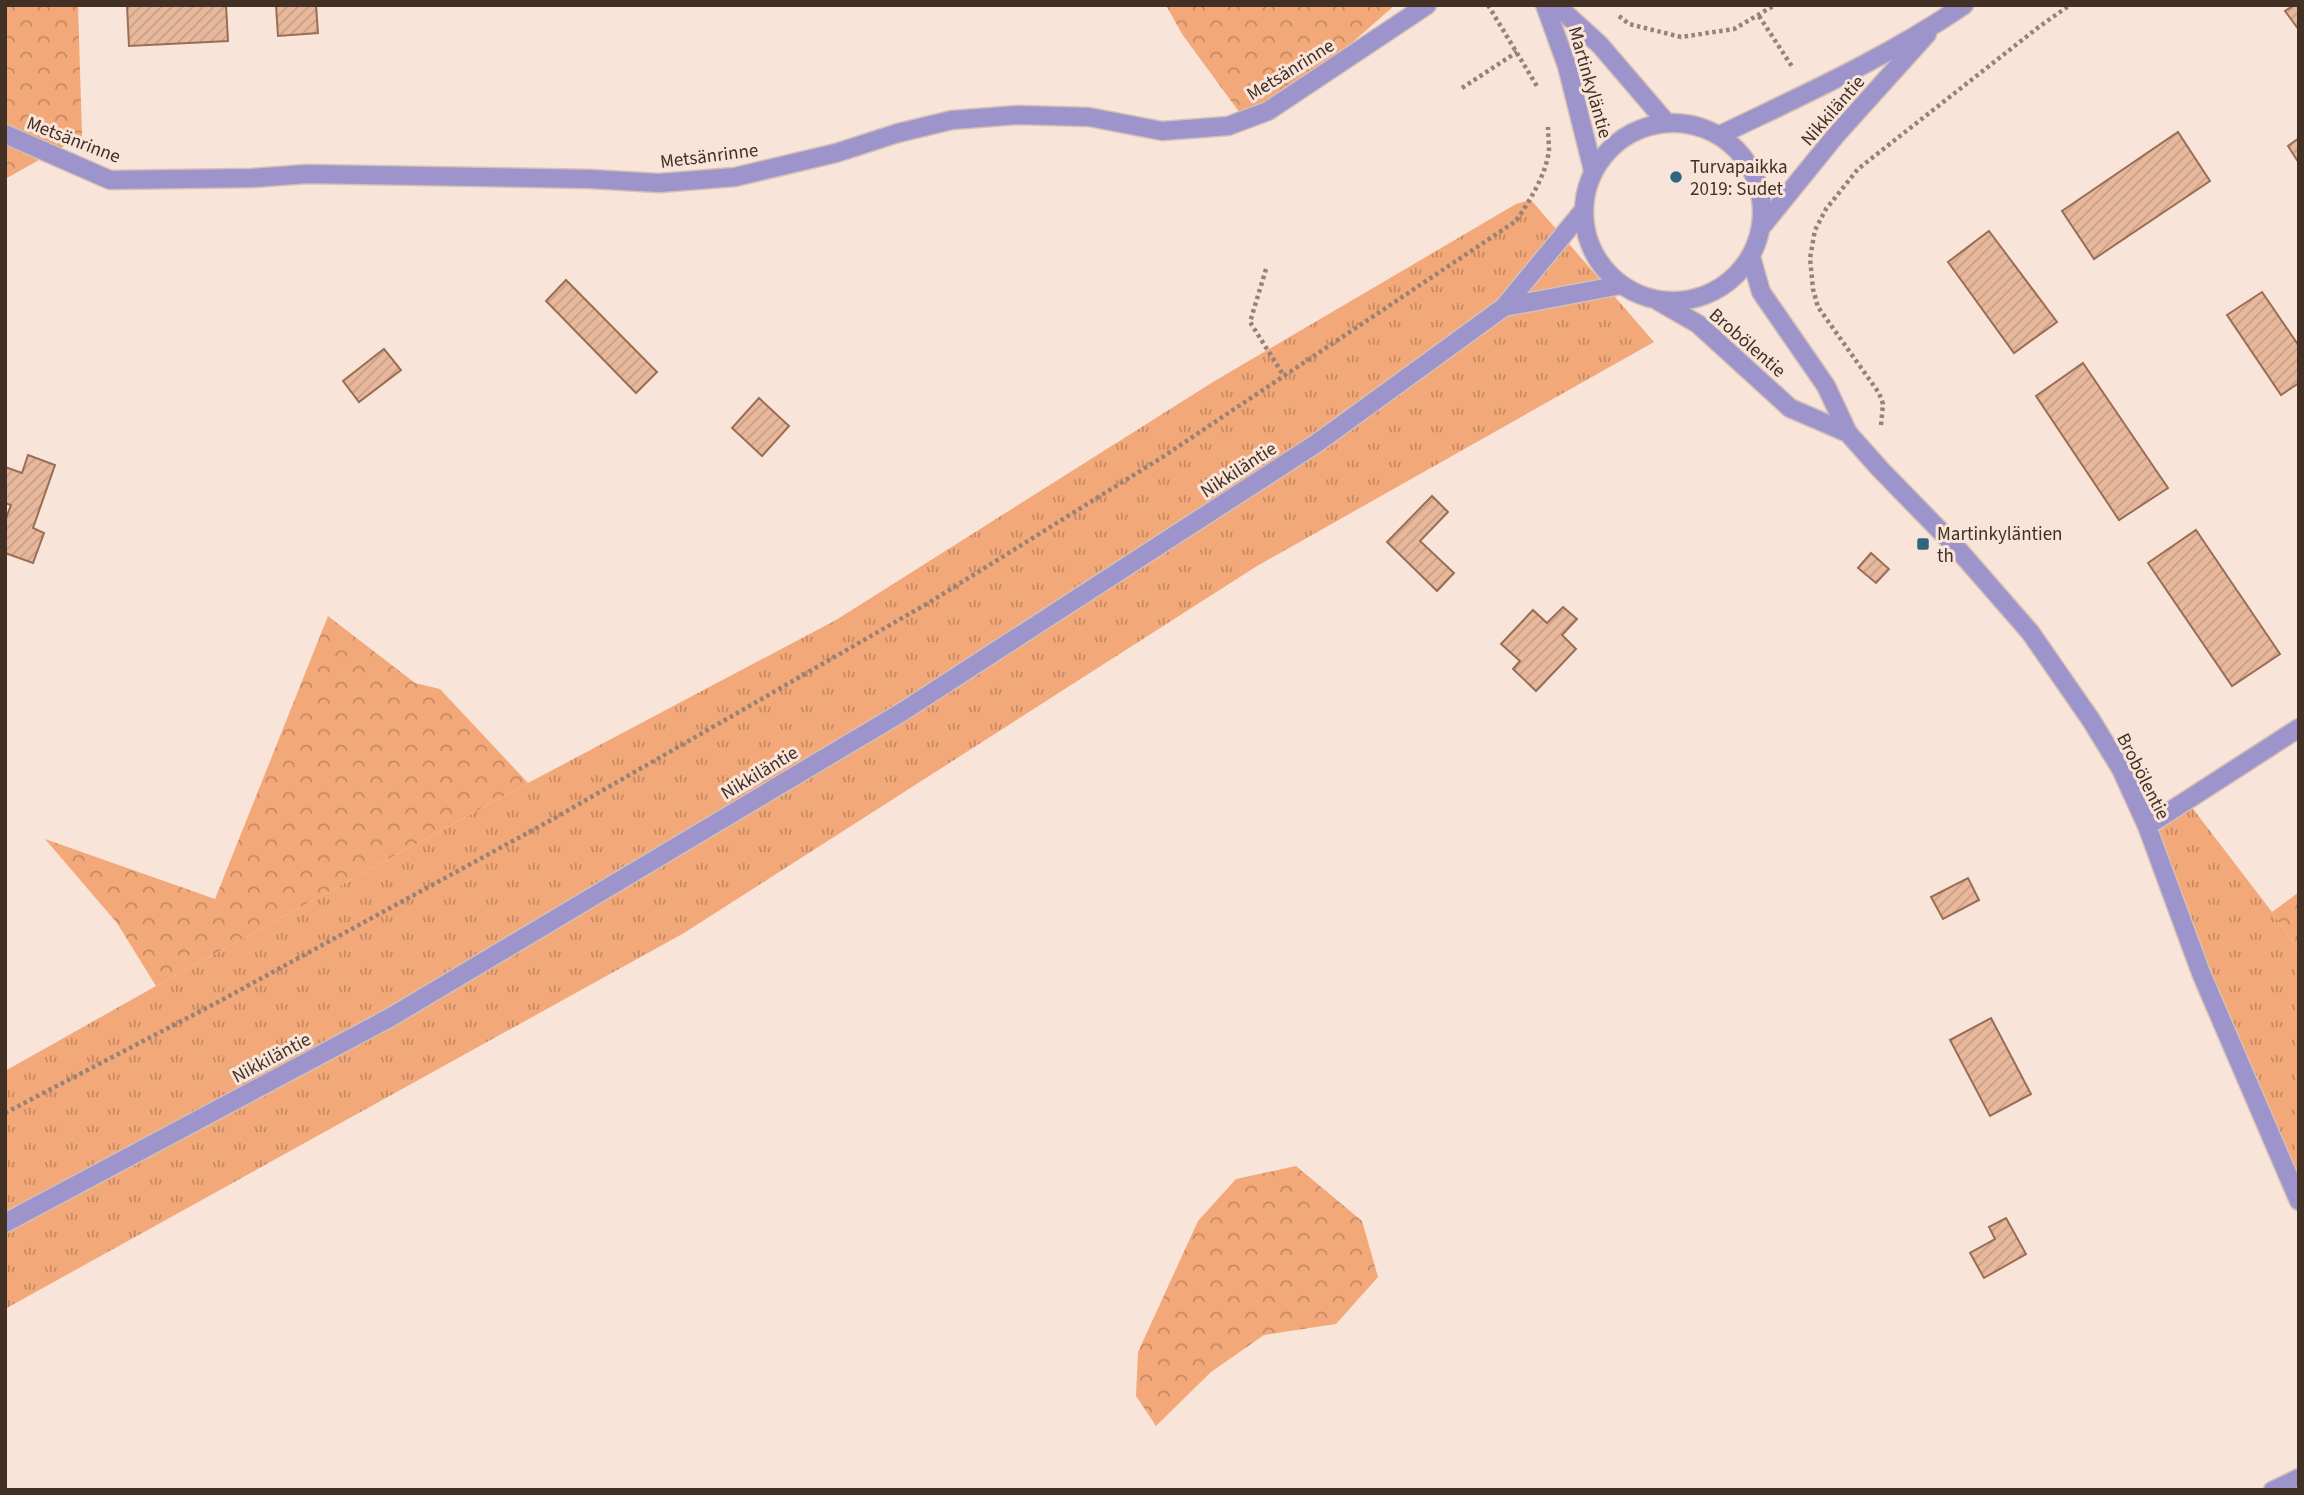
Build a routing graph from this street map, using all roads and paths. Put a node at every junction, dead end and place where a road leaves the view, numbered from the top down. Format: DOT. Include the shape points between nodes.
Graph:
graph roads {
  1 [pos="1427,5"];
  2 [pos="1488,5"];
  3 [pos="1545,5"];
  4 [pos="1556,5"];
  5 [pos="1775,5"];
  6 [pos="1964,5"];
  7 [pos="2070,5"];
  8 [pos="1759,16"];
  9 [pos="1629,24"];
  10 [pos="1935,25"];
  11 [pos="1517,52"];
  12 [pos="1789,62"];
  13 [pos="1462,88"];
  14 [pos="1541,99"];
  15 [pos="1547,121"];
  16 [pos="1665,122"];
  17 [pos="5,134"];
  18 [pos="1720,135"];
  19 [pos="1593,170"];
  20 [pos="1583,211"];
  21 [pos="1763,225"];
  22 [pos="1751,257"];
  23 [pos="1266,269"];
  24 [pos="1621,285"];
  25 [pos="1657,300"];
  26 [pos="1504,307"];
  27 [pos="1284,376"];
  28 [pos="1848,433"];
  29 [pos="1868,456"];
  30 [pos="2299,728"];
  31 [pos="2147,826"];
  32 [pos="5,1113"];
  33 [pos="2299,1201"];
  34 [pos="5,1223"];
  35 [pos="2299,1477"];
  36 [pos="2272,1490"];
  1 -- 17 [label="street, Metsänrinne" via="1268,111 1228,126 1162,131 1088,117 1018,115 952,120 735,177 659,183 307,174 110,180"];
  2 -- 11 [label="path"];
  3 -- 19 [label="street, Martinkyläntie" via="1567,66"];
  4 -- 16 [label="street, Martinkyläntie" via="1600,45"];
  5 -- 8 [label="path"];
  6 -- 10 [label="street, Nikkiläntie"];
  7 -- 29 [label="path" via="1858,169 1815,230 1810,258 1818,307 1883,404 1882,422"];
  8 -- 9 [label="path" via="1734,29 1681,37"];
  8 -- 12 [label="path"];
  10 -- 18 [label="street, Nikkiläntie"];
  10 -- 21 [label="street, Nikkiläntie"];
  11 -- 13 [label="path"];
  11 -- 14 [label="path"];
  15 -- 27 [label="path" via="1549,151 1531,200 1516,220"];
  16 -- 18 [label="street" via="1694,124"];
  16 -- 19 [label="street" via="1636,130 1611,146"];
  18 -- 21 [label="street" via="1740,151 1755,173 1763,199"];
  19 -- 20 [label="street"];
  20 -- 24 [label="street" via="1588,239 1600,265"];
  20 -- 26 [label="street, Nikkiläntie"];
  21 -- 22 [label="street"];
  22 -- 25 [label="street" via="1734,278 1711,293 1685,301"];
  22 -- 28 [label="street, Brobölentie" via="1761,292 1826,386"];
  23 -- 27 [label="path" via="1250,321"];
  24 -- 25 [label="street"];
  24 -- 26 [label="street, Nikkiläntie"];
  25 -- 28 [label="street, Brobölentie" via="1698,324 1790,408"];
  26 -- 34 [label="street, Nikkiläntie" via="1317,443 902,712 391,1017"];
  27 -- 32 [label="path" via="906,616 541,826"];
  28 -- 29 [label="street, Brobölentie"];
  29 -- 31 [label="street, Brobölentie" via="1955,545 2030,632 2097,729"];
  30 -- 31 [label="street"];
  31 -- 33 [label="street, Brobölentie" via="2201,973"];
  35 -- 36 [label="lane"];
}
